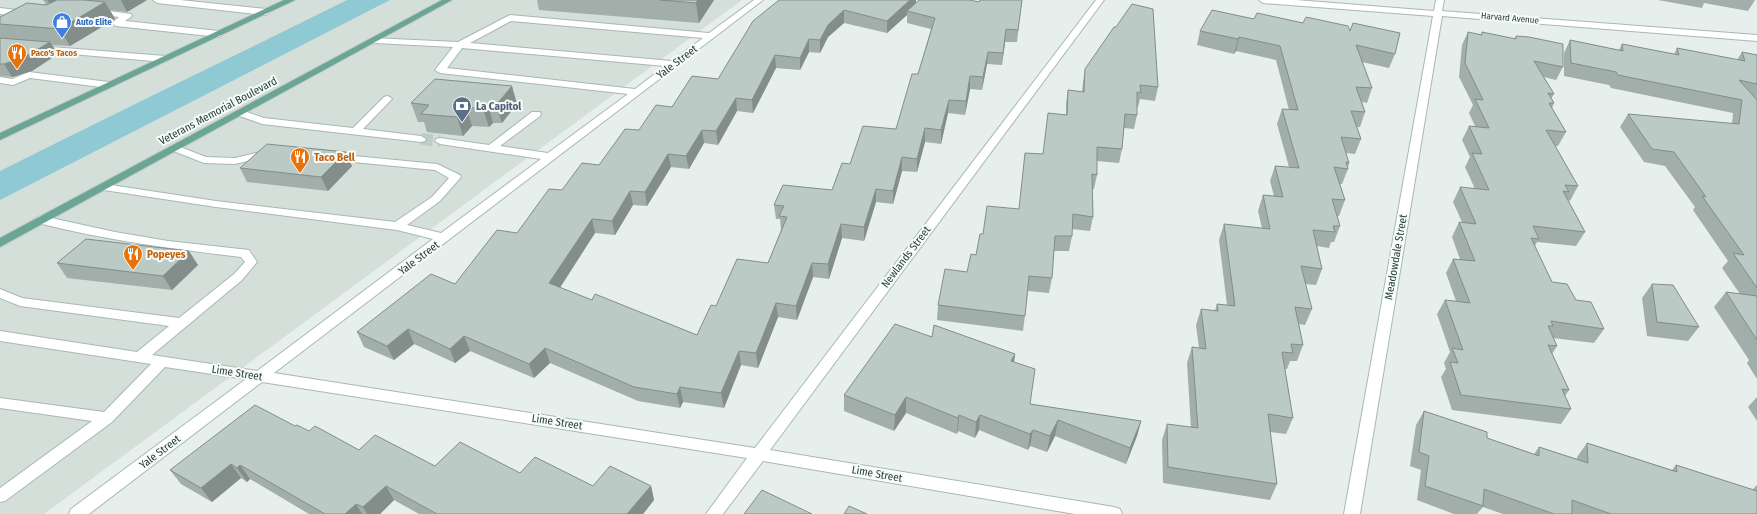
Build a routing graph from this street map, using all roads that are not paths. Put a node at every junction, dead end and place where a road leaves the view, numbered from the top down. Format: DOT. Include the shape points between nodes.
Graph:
graph roads {
  1 [pos="157,0"];
  2 [pos="291,0"];
  3 [pos="448,0"];
  4 [pos="759,0"];
  5 [pos="1100,0"];
  6 [pos="1264,0"];
  7 [pos="1440,0"];
  8 [pos="0,11"];
  9 [pos="85,11"];
  10 [pos="266,12"];
  11 [pos="1438,12"];
  12 [pos="35,15"];
  13 [pos="219,34"];
  14 [pos="711,36"];
  15 [pos="1757,38"];
  16 [pos="375,40"];
  17 [pos="460,45"];
  18 [pos="30,48"];
  19 [pos="165,59"];
  20 [pos="675,64"];
  21 [pos="0,80"];
  22 [pos="110,85"];
  23 [pos="638,92"];
  24 [pos="387,100"];
  25 [pos="241,113"];
  26 [pos="536,114"];
  27 [pos="355,132"];
  28 [pos="0,137"];
  29 [pos="421,139"];
  30 [pos="440,141"];
  31 [pos="175,148"];
  32 [pos="492,148"];
  33 [pos="278,154"];
  34 [pos="321,156"];
  35 [pos="552,157"];
  36 [pos="104,187"];
  37 [pos="42,220"];
  38 [pos="397,226"];
  39 [pos="444,238"];
  40 [pos="0,243"];
  41 [pos="0,293"];
  42 [pos="181,323"];
  43 [pos="0,336"];
  44 [pos="139,358"];
  45 [pos="162,361"];
  46 [pos="262,376"];
  47 [pos="0,402"];
  48 [pos="107,418"];
  49 [pos="758,454"];
  50 [pos="0,496"];
  51 [pos="77,514"];
  52 [pos="714,514"];
  53 [pos="1114,514"];
  54 [pos="1352,514"];
  1 -- 10 [label="street"];
  2 -- 10 [label="main road"];
  3 -- 16 [label="main road, Veterans Memorial Boulevard"];
  4 -- 14 [label="street, Yale Street"];
  5 -- 49 [label="street, Newlands Street"];
  6 -- 11 [label="street, Harvard Avenue"];
  7 -- 11 [label="street, Meadowdale Street"];
  8 -- 12 [label="street"];
  9 -- 13 [label="street" via="128,16 116,23"];
  10 -- 13 [label="main road"];
  11 -- 15 [label="street, Harvard Avenue"];
  11 -- 54 [label="street, Meadowdale Street"];
  13 -- 19 [label="main road"];
  14 -- 17 [label="street" via="510,18"];
  14 -- 20 [label="street, Yale Street"];
  16 -- 17 [label="street"];
  16 -- 25 [label="main road, Veterans Memorial Boulevard"];
  17 -- 20 [label="street"];
  17 -- 23 [label="street" via="440,70"];
  18 -- 19 [label="street"];
  19 -- 22 [label="main road"];
  20 -- 23 [label="street, Yale Street"];
  21 -- 22 [label="street" via="13,82 29,75"];
  22 -- 28 [label="main road"];
  23 -- 35 [label="street, Yale Street"];
  24 -- 27 [label="street"];
  25 -- 27 [label="street" via="262,121"];
  25 -- 31 [label="main road, Veterans Memorial Boulevard"];
  26 -- 32 [label="street"];
  27 -- 29 [label="street"];
  30 -- 32 [label="street"];
  31 -- 33 [label="street" via="204,160 236,161 264,153"];
  31 -- 36 [label="main road, Veterans Memorial Boulevard"];
  32 -- 35 [label="street"];
  34 -- 38 [label="street" via="437,167 456,177 436,199"];
  35 -- 39 [label="street, Yale Street"];
  36 -- 37 [label="main road, Veterans Memorial Boulevard"];
  36 -- 38 [label="street" via="216,204"];
  37 -- 40 [label="main road, Veterans Memorial Boulevard"];
  37 -- 42 [label="street" via="168,245 245,253 251,262 238,277"];
  38 -- 39 [label="street"];
  39 -- 46 [label="street, Yale Street"];
  41 -- 42 [label="street" via="20,302"];
  42 -- 44 [label="street"];
  43 -- 44 [label="street, Lime Street"];
  44 -- 45 [label="street, Lime Street"];
  45 -- 46 [label="street, Lime Street"];
  45 -- 48 [label="street"];
  46 -- 49 [label="street, Lime Street"];
  46 -- 51 [label="street, Yale Street"];
  47 -- 48 [label="street"];
  48 -- 50 [label="street"];
  49 -- 52 [label="street, Newlands Street"];
  49 -- 53 [label="street, Lime Street"];
}
